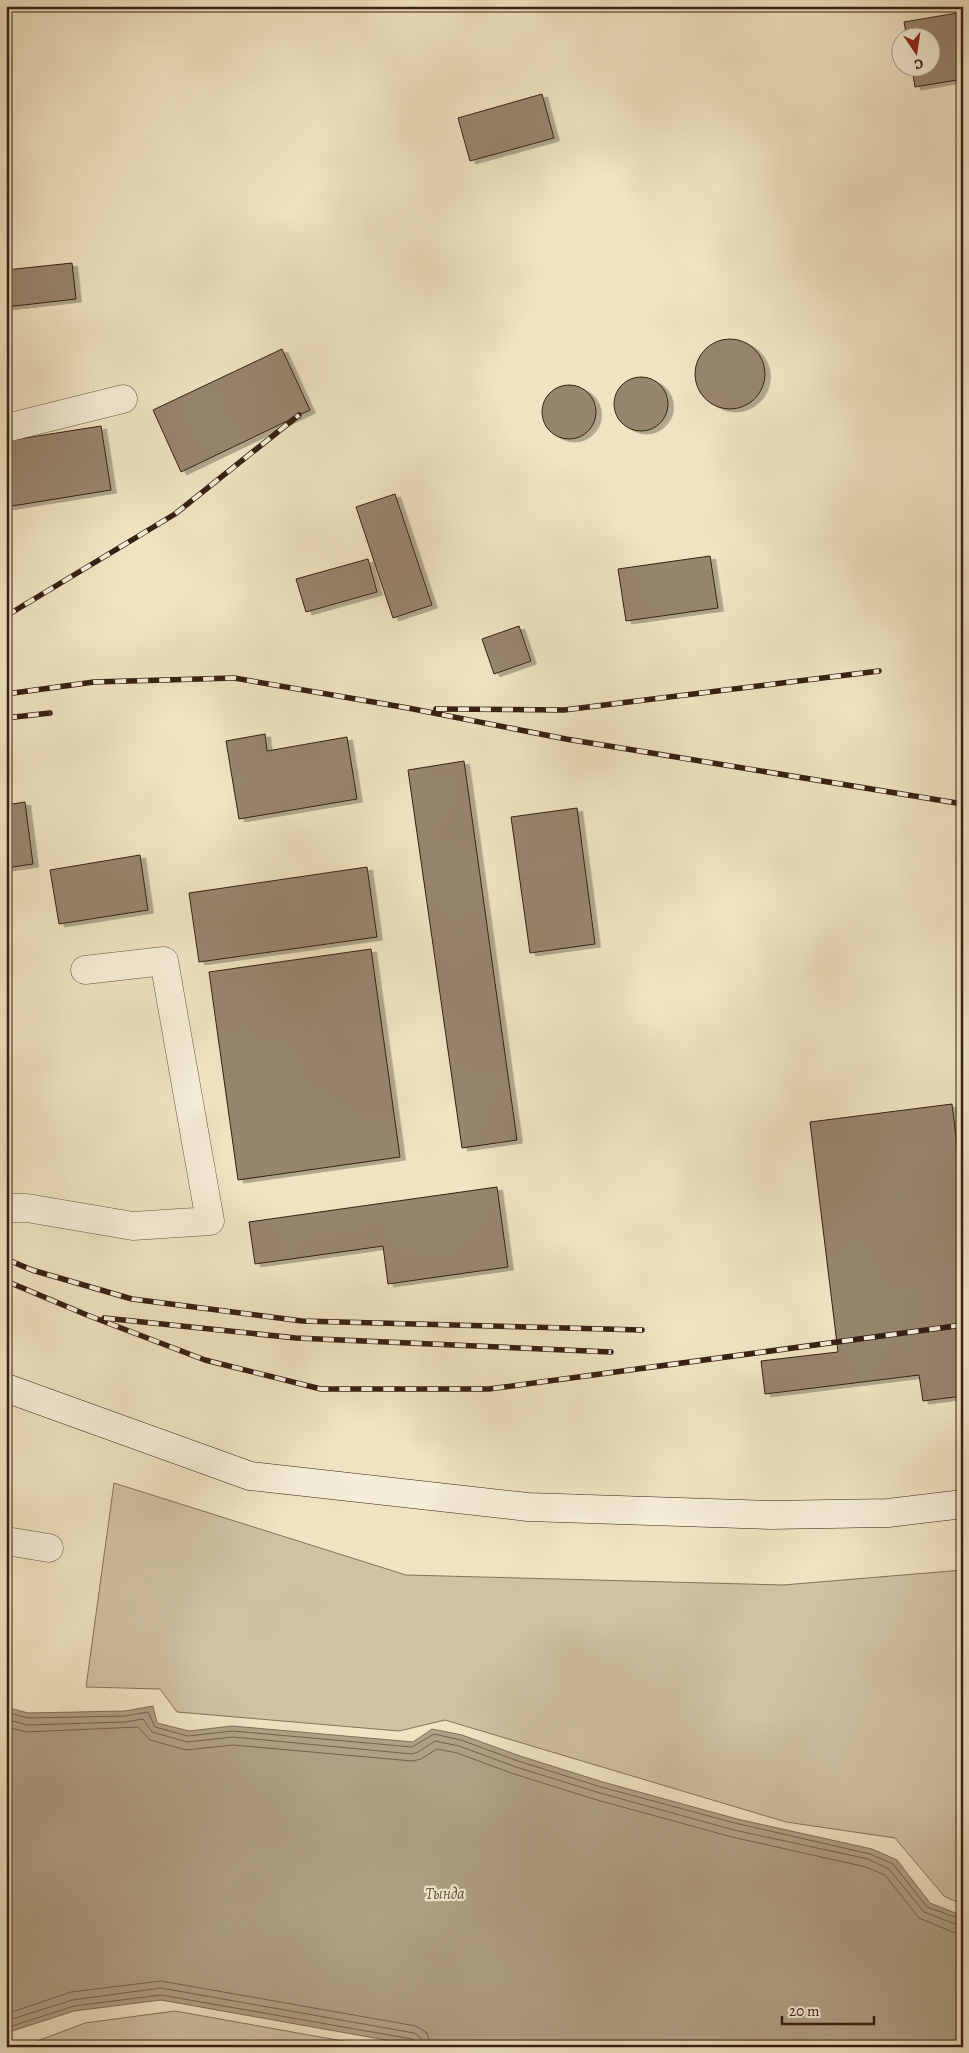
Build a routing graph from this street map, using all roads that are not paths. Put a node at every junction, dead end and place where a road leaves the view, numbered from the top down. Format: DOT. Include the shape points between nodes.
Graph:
graph roads {
  1 [pos="123,399"];
  2 [pos="6,428"];
  3 [pos="85,970"];
  4 [pos="6,1208"];
  5 [pos="6,1388"];
  6 [pos="963,1504"];
  7 [pos="6,1541"];
  8 [pos="49,1548"];
  1 -- 2 [label="street"];
  3 -- 4 [label="street" via="164,962 210,1221 133,1226 28,1208"];
  5 -- 6 [label="street" via="250,1476 528,1507 770,1515 888,1513"];
  7 -- 8 [label="street"];
}
